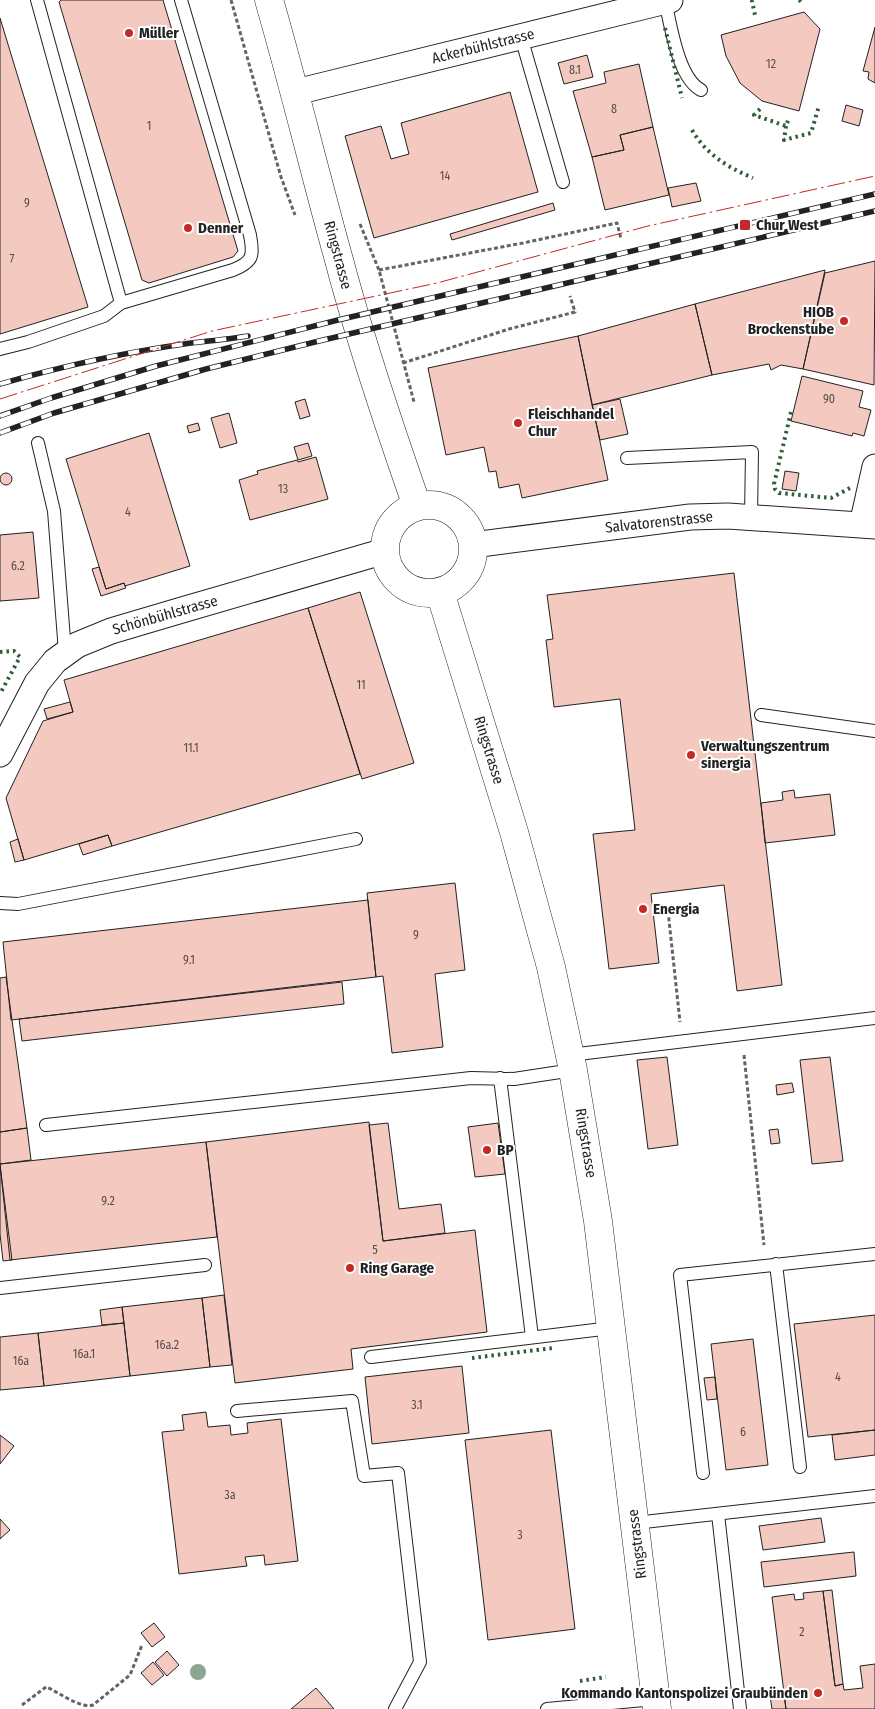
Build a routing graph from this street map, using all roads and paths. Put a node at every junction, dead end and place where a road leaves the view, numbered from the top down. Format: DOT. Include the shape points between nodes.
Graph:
graph roads {
  1 [pos="37,0"];
  2 [pos="182,0"];
  3 [pos="269,0"];
  4 [pos="667,1"];
  5 [pos="621,6"];
  6 [pos="521,37"];
  7 [pos="701,90"];
  8 [pos="296,92"];
  9 [pos="563,182"];
  10 [pos="358,219"];
  11 [pos="621,240"];
  12 [pos="379,270"];
  13 [pos="570,296"];
  14 [pos="121,303"];
  15 [pos="0,349"];
  16 [pos="403,363"];
  17 [pos="416,410"];
  18 [pos="38,443"];
  19 [pos="627,458"];
  20 [pos="875,466"];
  21 [pos="417,506"];
  22 [pos="751,517"];
  23 [pos="868,526"];
  24 [pos="473,544"];
  25 [pos="385,552"];
  26 [pos="440,592"];
  27 [pos="65,652"];
  28 [pos="761,715"];
  29 [pos="875,731"];
  30 [pos="0,754"];
  31 [pos="356,839"];
  32 [pos="0,903"];
  33 [pos="668,911"];
  34 [pos="875,1018"];
  35 [pos="742,1034"];
  36 [pos="682,1041"];
  37 [pos="572,1063"];
  38 [pos="500,1078"];
  39 [pos="46,1124"];
  40 [pos="875,1254"];
  41 [pos="205,1265"];
  42 [pos="771,1265"];
  43 [pos="0,1288"];
  44 [pos="611,1328"];
  45 [pos="532,1337"];
  46 [pos="371,1357"];
  47 [pos="237,1411"];
  48 [pos="800,1468"];
  49 [pos="703,1473"];
  50 [pos="875,1496"];
  51 [pos="718,1514"];
  52 [pos="635,1524"];
  53 [pos="142,1645"];
  54 [pos="22,1704"];
  55 [pos="656,1704"];
  56 [pos="395,1709"];
  57 [pos="547,1709"];
  58 [pos="740,1709"];
  1 -- 14 [label="lane"];
  2 -- 14 [label="lane" via="250,235 252,254 247,264 233,270"];
  3 -- 8 [label="main road, Ringstrasse"];
  4 -- 5 [label="street, Ackerbühlstrasse"];
  4 -- 7 [label="lane" via="680,62 694,86"];
  5 -- 6 [label="street, Ackerbühlstrasse"];
  6 -- 8 [label="street, Ackerbühlstrasse"];
  6 -- 9 [label="lane"];
  8 -- 21 [label="main road, Ringstrasse" via="339,262"];
  10 -- 12 [label="path"];
  11 -- 12 [label="path" via="617,223"];
  12 -- 16 [label="path"];
  13 -- 16 [label="path" via="575,312"];
  14 -- 15 [label="lane" via="104,316"];
  16 -- 17 [label="path"];
  18 -- 27 [label="lane" via="54,511"];
  19 -- 22 [label="lane" via="752,452"];
  20 -- 23 [label="street"];
  21 -- 24 [label="main road" via="436,505 454,513 467,526"];
  21 -- 25 [label="main road" via="393,523"];
  22 -- 23 [label="street, Salvatorenstrasse"];
  22 -- 24 [label="street, Salvatorenstrasse" via="690,517"];
  24 -- 26 [label="main road" via="466,574 459,582"];
  25 -- 26 [label="main road" via="387,562 399,581 418,592"];
  25 -- 27 [label="street, Schönbühlstrasse" via="111,631"];
  26 -- 37 [label="main road, Ringstrasse" via="514,832"];
  27 -- 30 [label="street, Schönbühlstrasse" via="37,683"];
  28 -- 29 [label="lane"];
  31 -- 32 [label="lane" via="18,904"];
  33 -- 36 [label="path"];
  34 -- 35 [label="lane"];
  35 -- 36 [label="lane"];
  35 -- 42 [label="path"];
  36 -- 37 [label="lane"];
  37 -- 38 [label="lane" via="514,1078"];
  37 -- 44 [label="main road, Ringstrasse" via="598,1221"];
  38 -- 39 [label="lane" via="471,1078"];
  38 -- 45 [label="lane"];
  40 -- 42 [label="lane"];
  41 -- 43 [label="lane"];
  42 -- 48 [label="lane"];
  42 -- 49 [label="lane" via="680,1275"];
  44 -- 45 [label="lane"];
  44 -- 52 [label="main road, Ringstrasse"];
  45 -- 46 [label="lane"];
  47 -- 56 [label="lane" via="352,1401 364,1476 398,1473 420,1662"];
  50 -- 51 [label="lane"];
  51 -- 52 [label="lane"];
  51 -- 58 [label="lane"];
  52 -- 55 [label="main road, Ringstrasse"];
  53 -- 54 [label="path" via="130,1675 93,1705 80,1705 46,1687"];
  55 -- 57 [label="lane"];
}
